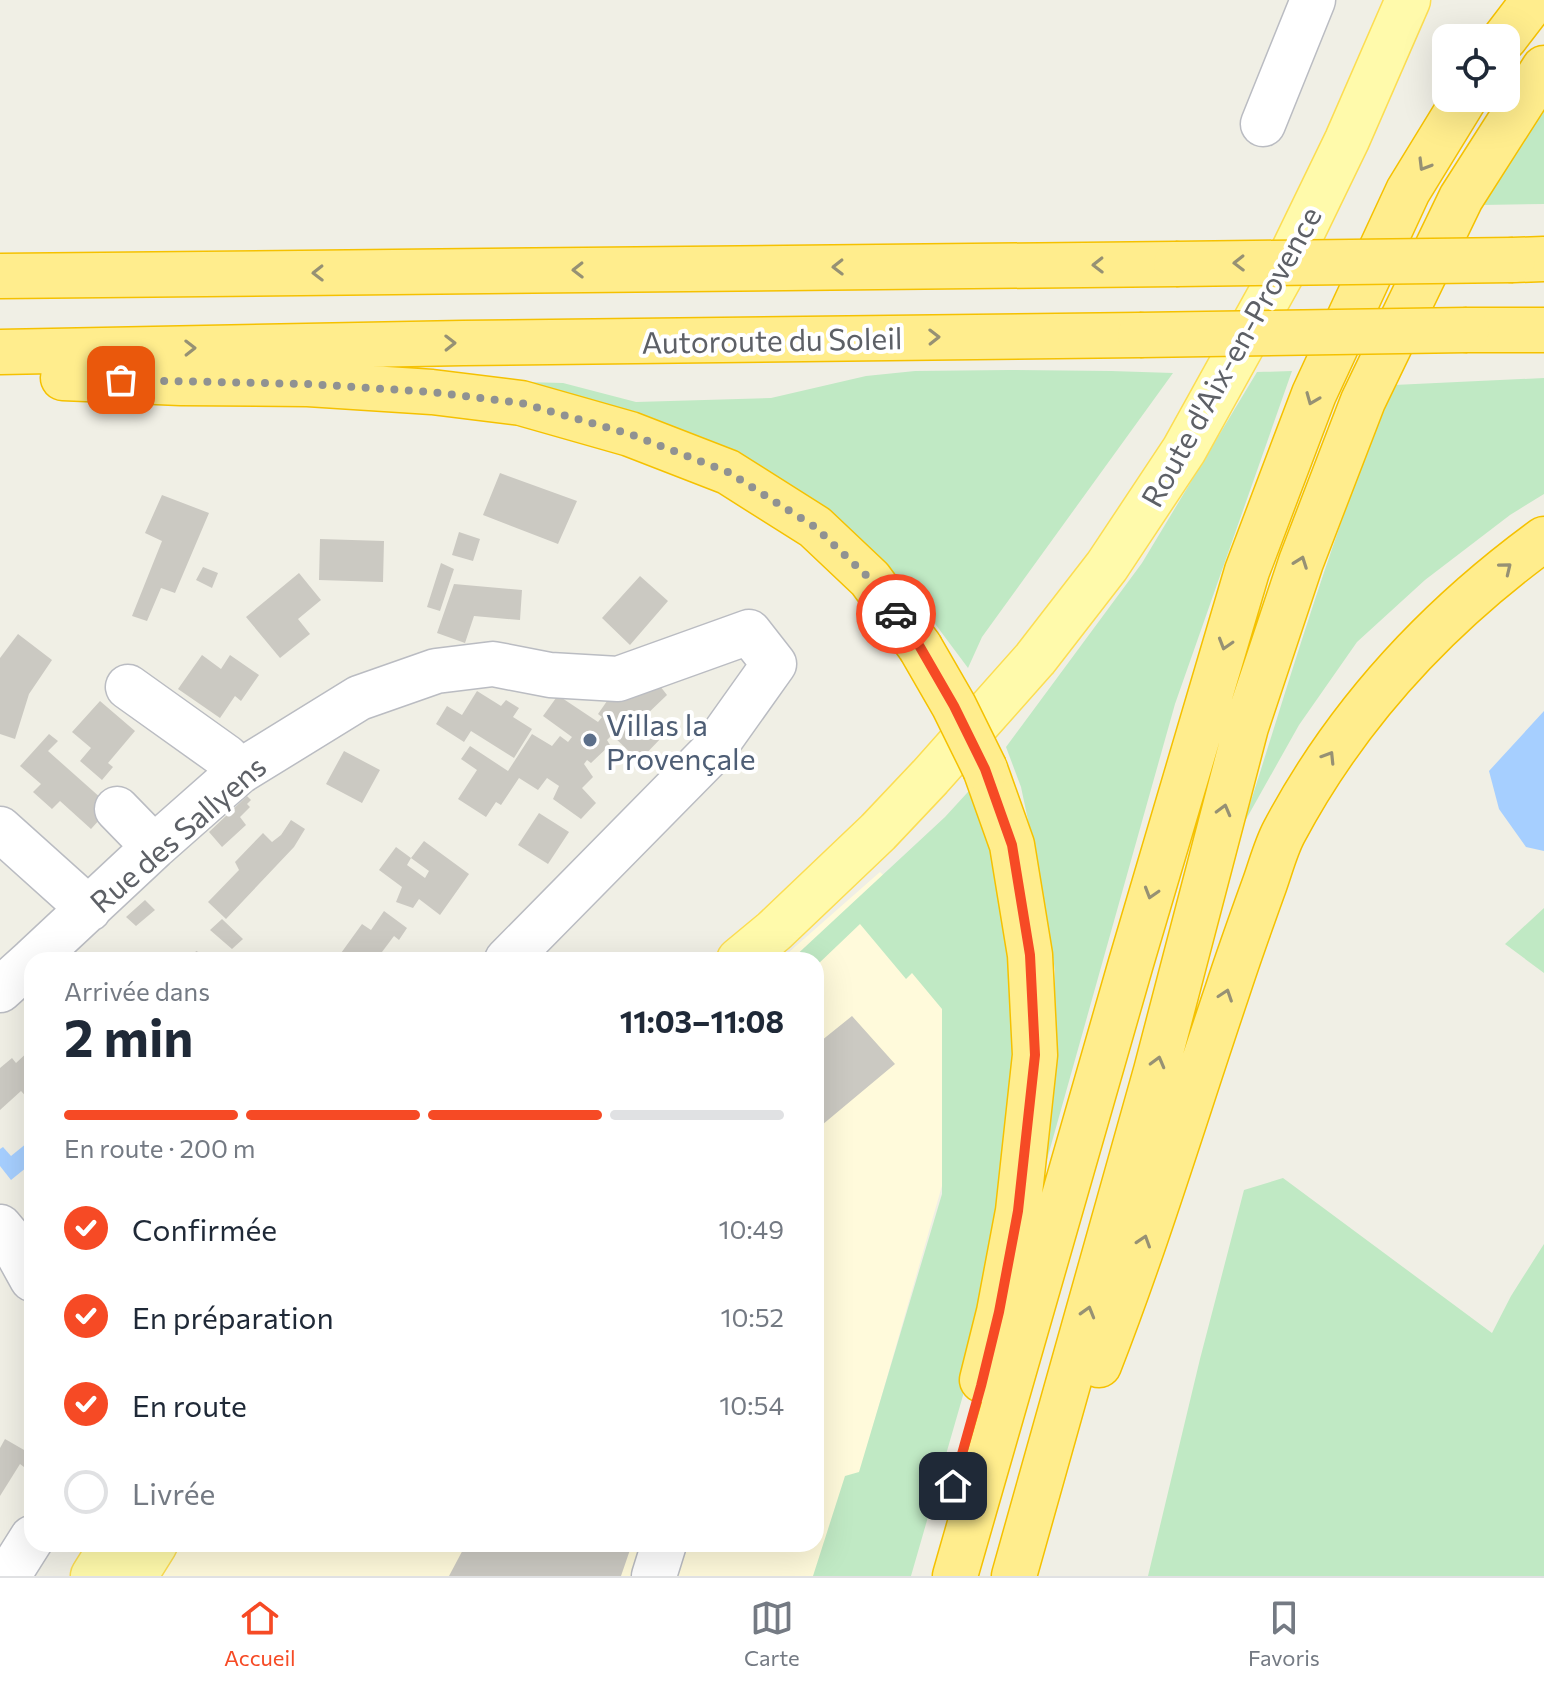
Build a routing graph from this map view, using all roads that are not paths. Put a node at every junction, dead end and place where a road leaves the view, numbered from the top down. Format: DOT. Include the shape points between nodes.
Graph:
graph roads {
  1 [pos="1313,0"];
  2 [pos="1408,0"];
  3 [pos="1534,0"];
  4 [pos="1516,24"];
  5 [pos="1544,68"];
  6 [pos="1456,112"];
  7 [pos="1263,124"];
  8 [pos="1528,260"];
  9 [pos="0,276"];
  10 [pos="1544,330"];
  11 [pos="0,352"];
  12 [pos="0,375"];
  13 [pos="1544,539"];
  14 [pos="128,687"];
  15 [pos="239,772"];
  16 [pos="117,809"];
  17 [pos="0,829"];
  18 [pos="154,847"];
  19 [pos="89,909"];
  20 [pos="41,952"];
  21 [pos="515,952"];
  22 [pos="749,952"];
  23 [pos="24,968"];
  24 [pos="0,990"];
  25 [pos="0,1227"];
  26 [pos="24,1264"];
  27 [pos="962,1501"];
  28 [pos="24,1551"];
  29 [pos="108,1552"];
  30 [pos="150,1552"];
  31 [pos="662,1552"];
  32 [pos="8,1576"];
  33 [pos="93,1576"];
  34 [pos="135,1576"];
  35 [pos="654,1576"];
  36 [pos="928,1576"];
  37 [pos="935,1576"];
  38 [pos="955,1576"];
  39 [pos="1015,1576"];
  1 -- 7 [label="street"];
  2 -- 22 [label="main road, Route d'Aix-en-Provence" via="1286,266 1184,450 1107,566 1035,659 930,777"];
  3 -- 4 [label="highway"];
  39 -- 5 [label="highway, one-way" via="1246,727 1301,562 1363,401 1461,198"];
  6 -- 27 [label="highway, one-way" via="1408,191 1321,379 1247,571 1054,1234"];
  8 -- 9 [label="highway, one-way, bridge"];
  11 -- 10 [label="highway, Autoroute du Soleil, one-way, bridge"];
  12 -- 27 [label="highway, bridge" via="308,384 521,403 630,434 728,472 815,527 870,579 920,647 985,769 1012,845 1030,955 1035,1055 1018,1211"];
  39 -- 13 [label="highway, one-way" via="1125,1298 1283,834 1335,747 1394,672 1441,623"];
  14 -- 15 [label="street" via="226,757"];
  15 -- 18 [label="street, Rue des Sallyens"];
  15 -- 21 [label="street, Rue des Sallyens" via="359,698 436,671 493,664 550,675 618,679 749,632 774,664 710,754"];
  16 -- 18 [label="street"];
  17 -- 19 [label="street"];
  18 -- 19 [label="street, Rue des Sallyens"];
  19 -- 20 [label="street, Rue des Sallyens"];
  23 -- 24 [label="street, Rue des Sallyens"];
  25 -- 26 [label="street"];
  27 -- 36 [label="highway"];
  27 -- 37 [label="highway"];
  27 -- 38 [label="highway"];
  28 -- 32 [label="street"];
  29 -- 33 [label="main road"];
  30 -- 34 [label="main road"];
  31 -- 35 [label="street"];
}
